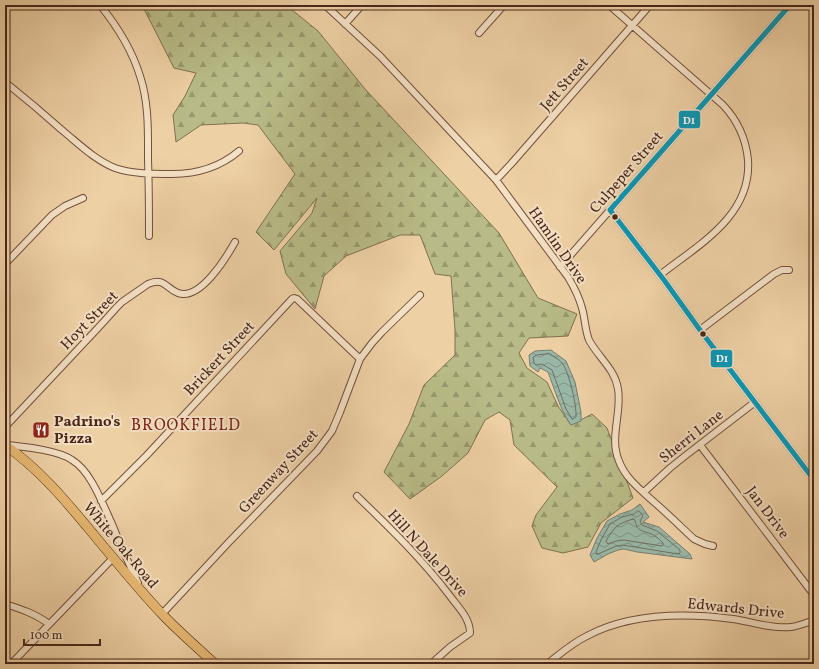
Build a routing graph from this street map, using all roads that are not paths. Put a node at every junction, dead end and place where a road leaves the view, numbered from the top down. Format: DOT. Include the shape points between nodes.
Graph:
graph roads {
  1 [pos="100,5"];
  2 [pos="325,5"];
  3 [pos="362,5"];
  4 [pos="504,5"];
  5 [pos="609,5"];
  6 [pos="650,5"];
  7 [pos="790,5"];
  8 [pos="345,24"];
  9 [pos="632,26"];
  10 [pos="479,33"];
  11 [pos="5,82"];
  12 [pos="711,94"];
  13 [pos="239,151"];
  14 [pos="148,174"];
  15 [pos="496,180"];
  16 [pos="83,198"];
  17 [pos="610,210"];
  18 [pos="149,236"];
  19 [pos="234,242"];
  20 [pos="5,264"];
  21 [pos="560,267"];
  22 [pos="789,270"];
  23 [pos="660,275"];
  24 [pos="420,295"];
  25 [pos="700,330"];
  26 [pos="360,359"];
  27 [pos="755,402"];
  28 [pos="5,427"];
  29 [pos="5,445"];
  30 [pos="700,445"];
  31 [pos="814,480"];
  32 [pos="644,492"];
  33 [pos="357,496"];
  34 [pos="102,501"];
  35 [pos="713,546"];
  36 [pos="113,558"];
  37 [pos="814,595"];
  38 [pos="149,600"];
  39 [pos="5,604"];
  40 [pos="162,614"];
  41 [pos="814,620"];
  42 [pos="49,624"];
  43 [pos="11,664"];
  44 [pos="214,664"];
  45 [pos="431,664"];
  46 [pos="547,664"];
  1 -- 14 [label="street" via="121,34 140,76 147,114"];
  2 -- 8 [label="street, Hamlin Drive"];
  3 -- 8 [label="street"];
  4 -- 10 [label="street"];
  5 -- 9 [label="street"];
  6 -- 9 [label="street, Jett Street"];
  7 -- 12 [label="street, Culpeper Street"];
  8 -- 15 [label="street, Hamlin Drive" via="380,56"];
  9 -- 12 [label="street"];
  9 -- 15 [label="street, Jett Street"];
  11 -- 14 [label="street" via="98,159 115,168"];
  12 -- 17 [label="street, Culpeper Street"];
  12 -- 23 [label="street" via="736,121 744,138 748,173 744,191 736,209 724,223"];
  13 -- 14 [label="street" via="216,166 196,172"];
  14 -- 18 [label="street"];
  15 -- 21 [label="street, Hamlin Drive"];
  16 -- 20 [label="street" via="65,206 52,216"];
  17 -- 21 [label="street, Culpeper Street"];
  17 -- 23 [label="street"];
  19 -- 28 [label="street, Hoyt Street" via="223,262 193,292 184,294 162,282 152,282 122,302"];
  21 -- 32 [label="street, Hamlin Drive" via="577,295 590,341 612,372 618,387 615,446 618,461 627,475"];
  22 -- 25 [label="street" via="774,274"];
  23 -- 25 [label="street"];
  24 -- 26 [label="street, Greenway Street" via="382,332"];
  25 -- 27 [label="street"];
  26 -- 34 [label="street, Brickert Street" via="297,299 292,299"];
  26 -- 40 [label="street, Greenway Street" via="332,431"];
  27 -- 30 [label="street, Sherri Lane"];
  27 -- 31 [label="street"];
  29 -- 34 [label="street" via="46,451 71,459 86,473"];
  29 -- 36 [label="main road, White Oak Road" via="42,476"];
  30 -- 32 [label="street, Sherri Lane"];
  30 -- 37 [label="street, Jan Drive"];
  32 -- 35 [label="street, Hamlin Drive" via="694,539"];
  33 -- 45 [label="street, Hill N Dale Drive" via="410,548 467,619 470,633"];
  34 -- 38 [label="street" via="139,585"];
  36 -- 38 [label="main road, White Oak Road"];
  36 -- 42 [label="street"];
  38 -- 40 [label="main road, White Oak Road"];
  39 -- 42 [label="street" via="34,614"];
  40 -- 44 [label="main road, White Oak Road"];
  41 -- 46 [label="street, Edwards Drive" via="784,628 700,616 648,618 597,630 575,642"];
  42 -- 43 [label="street"];
}
